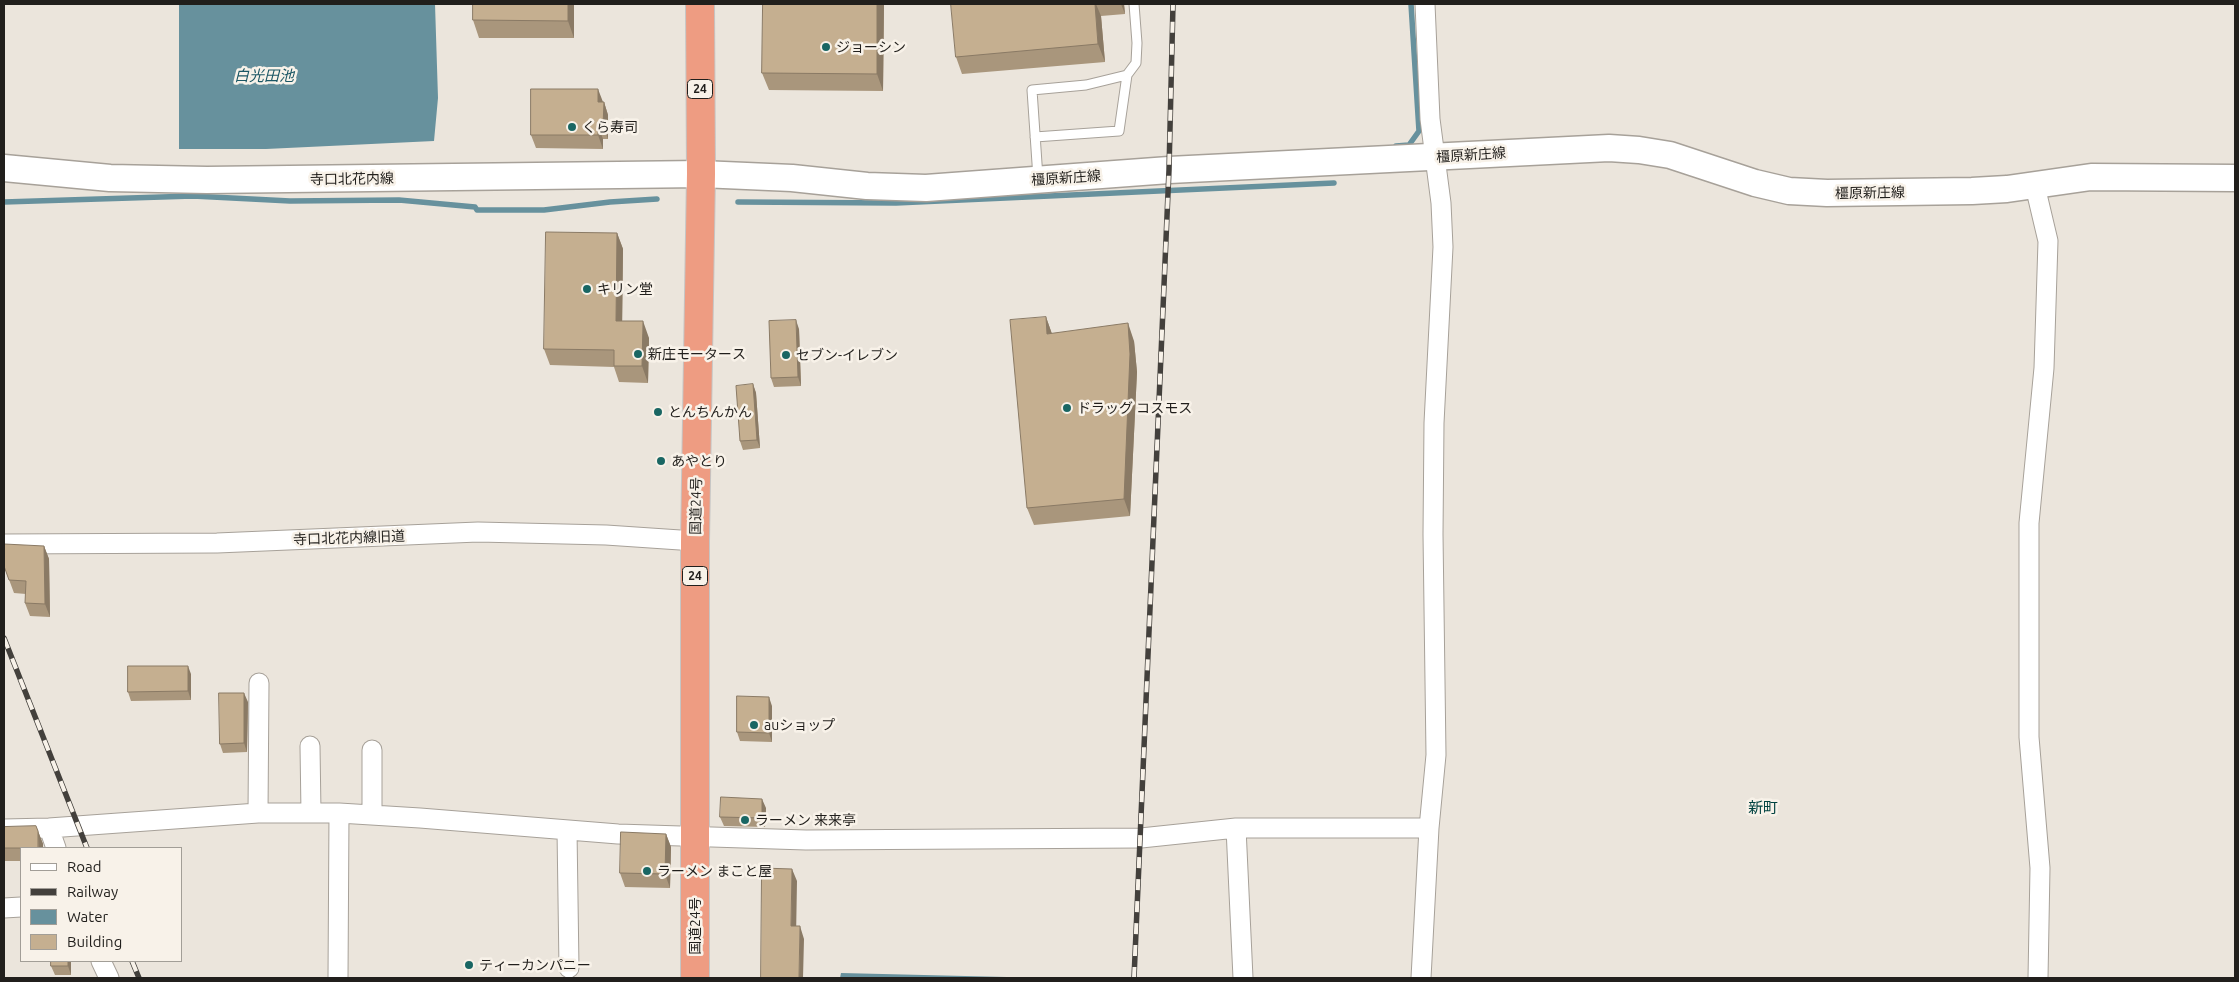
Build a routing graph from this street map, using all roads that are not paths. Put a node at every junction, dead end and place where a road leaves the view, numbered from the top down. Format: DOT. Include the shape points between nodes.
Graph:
graph roads {
  1 [pos="700,4"];
  2 [pos="1134,4"];
  3 [pos="1425,4"];
  4 [pos="1127,75"];
  5 [pos="1035,137"];
  6 [pos="1434,158"];
  7 [pos="4,168"];
  8 [pos="701,174"];
  9 [pos="2235,178"];
  10 [pos="1038,180"];
  11 [pos="2035,186"];
  12 [pos="695,540"];
  13 [pos="4,544"];
  14 [pos="259,683"];
  15 [pos="310,746"];
  16 [pos="372,750"];
  17 [pos="258,813"];
  18 [pos="311,813"];
  19 [pos="339,813"];
  20 [pos="372,815"];
  21 [pos="49,828"];
  22 [pos="1236,828"];
  23 [pos="1429,828"];
  24 [pos="4,829"];
  25 [pos="567,830"];
  26 [pos="695,837"];
  27 [pos="56,847"];
  28 [pos="20,907"];
  29 [pos="4,908"];
  30 [pos="101,962"];
  31 [pos="569,968"];
  32 [pos="109,978"];
  33 [pos="338,978"];
  34 [pos="695,978"];
  35 [pos="1242,978"];
  36 [pos="1421,978"];
  37 [pos="2038,978"];
  1 -- 8 [label="highway, 国道24号 / 24"];
  2 -- 4 [label="lane" via="1136,62"];
  3 -- 6 [label="street"];
  4 -- 5 [label="lane" via="1119,131"];
  4 -- 5 [label="lane" via="1086,85 1032,90"];
  5 -- 10 [label="lane"];
  6 -- 10 [label="main road, 橿原新庄線" via="1169,170"];
  6 -- 11 [label="main road, 橿原新庄線" via="1609,148 1670,155 1789,191 1972,191"];
  6 -- 23 [label="street" via="1441,202 1442,247 1433,534 1437,723"];
  7 -- 8 [label="main road, 寺口北花内線" via="110,178 207,180"];
  8 -- 10 [label="main road, 橿原新庄線" via="792,178 895,188"];
  8 -- 12 [label="highway, 国道24号 / 24"];
  9 -- 11 [label="main road, 橿原新庄線" via="2091,177"];
  11 -- 37 [label="street" via="2048,241 2044,368 2030,523 2029,737 2040,868"];
  12 -- 13 [label="street, 寺口北花内線旧道" via="478,532 217,544"];
  12 -- 26 [label="highway, 国道24号 / 24"];
  14 -- 17 [label="street"];
  15 -- 18 [label="street"];
  16 -- 20 [label="street"];
  17 -- 18 [label="street"];
  17 -- 21 [label="street"];
  18 -- 19 [label="street"];
  19 -- 20 [label="street"];
  19 -- 33 [label="street"];
  20 -- 25 [label="street"];
  21 -- 24 [label="street"];
  21 -- 27 [label="street"];
  22 -- 23 [label="street"];
  22 -- 26 [label="street" via="1141,838 806,840"];
  22 -- 35 [label="street"];
  23 -- 36 [label="street"];
  25 -- 26 [label="street"];
  25 -- 31 [label="street"];
  26 -- 34 [label="highway, 国道24号 / 24"];
  28 -- 29 [label="street"];
  30 -- 32 [label="street"];
}
